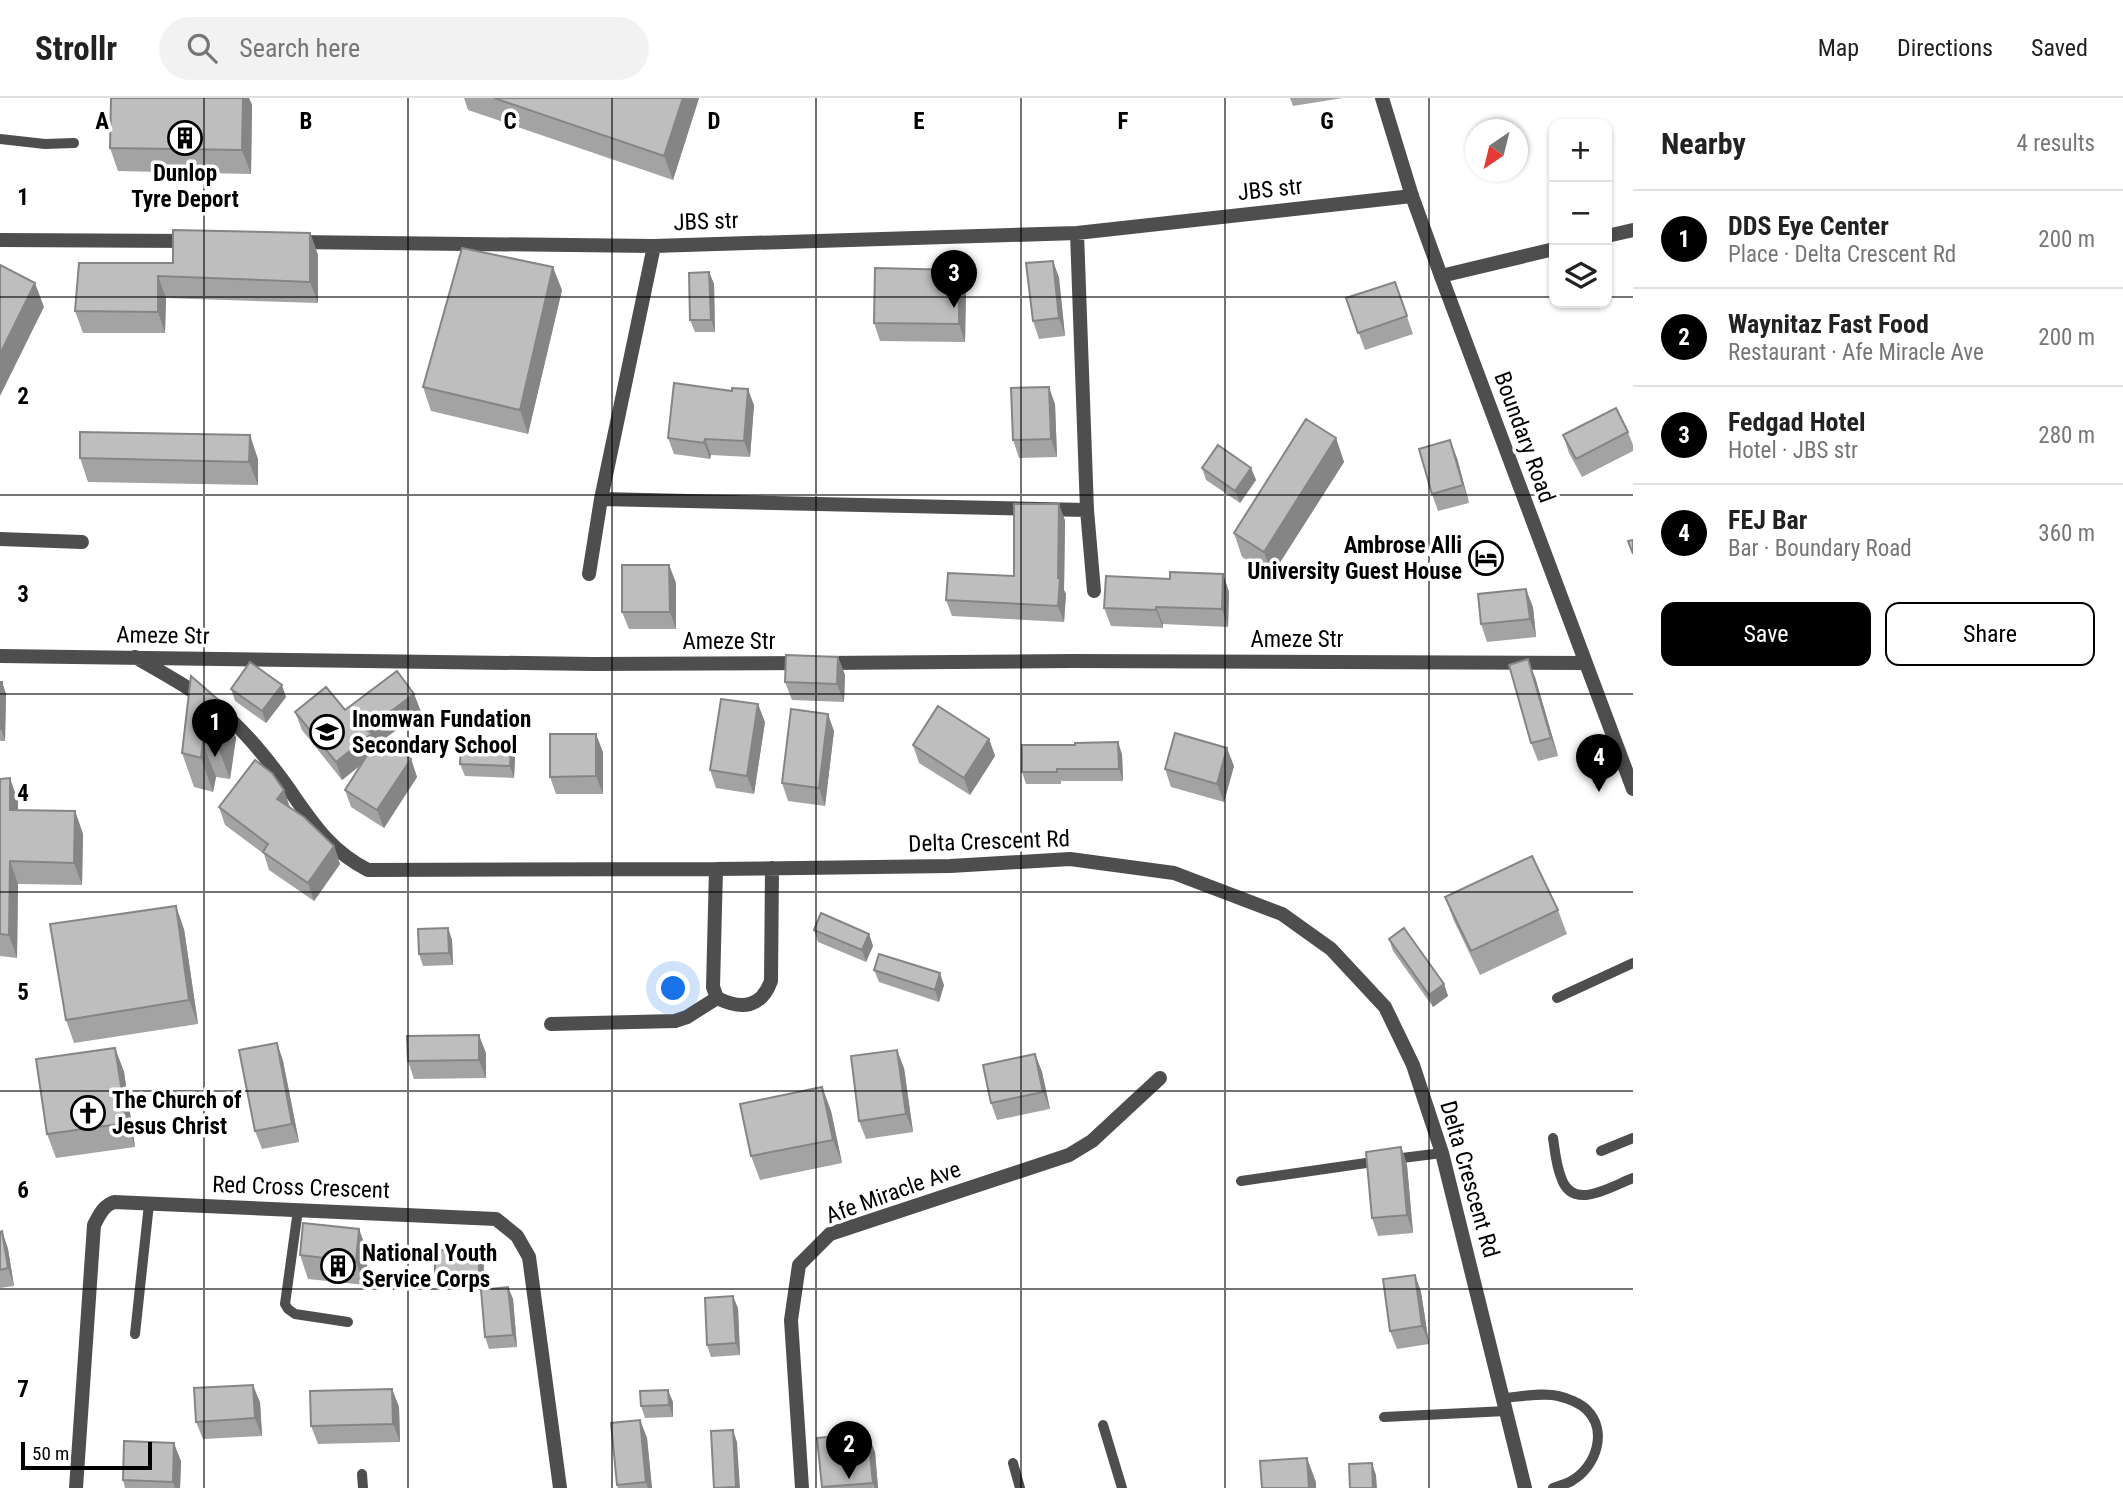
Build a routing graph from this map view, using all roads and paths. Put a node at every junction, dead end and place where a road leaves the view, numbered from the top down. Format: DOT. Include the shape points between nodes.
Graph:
graph roads {
  1 [pos="1382,98"];
  2 [pos="0,139"];
  3 [pos="74,143"];
  4 [pos="1412,196"];
  5 [pos="1633,230"];
  6 [pos="1077,233"];
  7 [pos="1612,235"];
  8 [pos="0,240"];
  9 [pos="209,242"];
  10 [pos="278,242"];
  11 [pos="654,246"];
  12 [pos="1549,250"];
  13 [pos="1441,276"];
  14 [pos="601,499"];
  15 [pos="1087,510"];
  16 [pos="0,539"];
  17 [pos="82,542"];
  18 [pos="589,574"];
  19 [pos="1094,591"];
  20 [pos="0,656"];
  21 [pos="135,657"];
  22 [pos="1585,663"];
  23 [pos="1633,789"];
  24 [pos="716,869"];
  25 [pos="772,869"];
  26 [pos="1633,963"];
  27 [pos="715,993"];
  28 [pos="1557,998"];
  29 [pos="551,1024"];
  30 [pos="1160,1078"];
  31 [pos="1553,1138"];
  32 [pos="1633,1138"];
  33 [pos="1601,1151"];
  34 [pos="1442,1153"];
  35 [pos="1633,1178"];
  36 [pos="1241,1181"];
  37 [pos="149,1203"];
  38 [pos="298,1210"];
  39 [pos="348,1322"];
  40 [pos="135,1334"];
  41 [pos="1505,1405"];
  42 [pos="1384,1417"];
  43 [pos="1102,1425"];
  44 [pos="1013,1463"];
  45 [pos="362,1474"];
  46 [pos="76,1488"];
  47 [pos="363,1488"];
  48 [pos="560,1488"];
  49 [pos="802,1488"];
  50 [pos="1020,1488"];
  51 [pos="1122,1488"];
  52 [pos="1525,1488"];
  53 [pos="1552,1488"];
  1 -- 4 [label="street, Boundary Road"];
  2 -- 3 [label="lane"];
  4 -- 6 [label="street, JBS str"];
  4 -- 13 [label="street, Boundary Road"];
  5 -- 7 [label="street"];
  6 -- 11 [label="street, JBS str"];
  6 -- 15 [label="street"];
  8 -- 9 [label="street"];
  10 -- 11 [label="street, JBS str"];
  11 -- 14 [label="street"];
  12 -- 13 [label="street"];
  13 -- 22 [label="street, Boundary Road"];
  14 -- 15 [label="street"];
  14 -- 18 [label="street"];
  15 -- 19 [label="street"];
  16 -- 17 [label="street"];
  20 -- 21 [label="street, Ameze Str"];
  21 -- 22 [label="street, Ameze Str" via="593,664 1072,660"];
  21 -- 24 [label="street, Delta Crescent Rd" via="187,686 232,721 279,775 321,834 348,860 368,870"];
  22 -- 23 [label="street, Boundary Road"];
  24 -- 25 [label="street, Delta Crescent Rd"];
  24 -- 27 [label="street"];
  25 -- 27 [label="street" via="771,981 767,993 761,1000 740,1005"];
  25 -- 34 [label="street, Delta Crescent Rd" via="1070,859 1174,873 1282,914 1331,949 1385,1007 1413,1065"];
  26 -- 28 [label="lane"];
  27 -- 29 [label="street" via="687,1017 675,1021"];
  30 -- 49 [label="street, Afe Miracle Ave" via="1092,1141 1069,1156 830,1234 799,1265 791,1320"];
  31 -- 35 [label="lane" via="1567,1191 1591,1195"];
  32 -- 33 [label="lane"];
  34 -- 36 [label="lane"];
  34 -- 41 [label="street, Delta Crescent Rd"];
  37 -- 38 [label="street, Red Cross Crescent"];
  37 -- 40 [label="lane"];
  37 -- 46 [label="street, Red Cross Crescent" via="114,1202 94,1224"];
  38 -- 39 [label="lane" via="285,1304 295,1314"];
  38 -- 48 [label="street, Red Cross Crescent" via="496,1219 517,1236 529,1257"];
  41 -- 42 [label="lane"];
  41 -- 52 [label="street, Delta Crescent Rd"];
  41 -- 53 [label="lane" via="1555,1395 1577,1403 1592,1418 1598,1433 1593,1457 1573,1480"];
  43 -- 51 [label="lane"];
  44 -- 50 [label="lane"];
  45 -- 47 [label="lane"];
}
